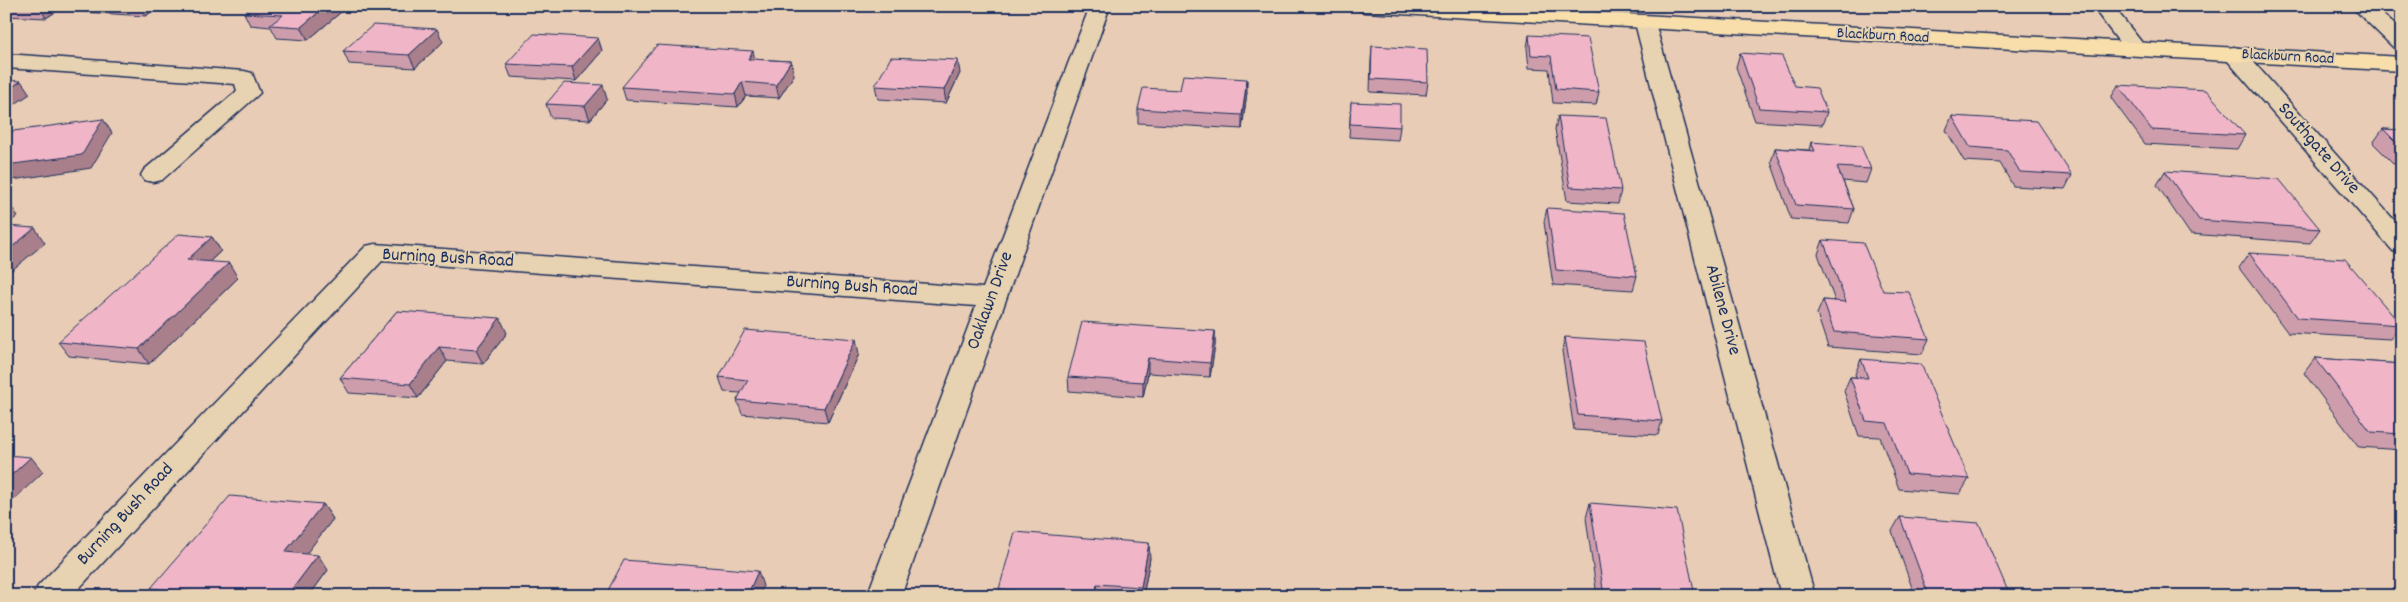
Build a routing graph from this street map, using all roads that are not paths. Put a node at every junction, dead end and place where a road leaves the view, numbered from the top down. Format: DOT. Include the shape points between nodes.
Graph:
graph roads {
  1 [pos="1100,6"];
  2 [pos="1365,6"];
  3 [pos="2102,6"];
  4 [pos="2361,6"];
  5 [pos="1412,8"];
  6 [pos="1645,23"];
  7 [pos="2402,43"];
  8 [pos="2136,49"];
  9 [pos="2234,54"];
  10 [pos="6,61"];
  11 [pos="2402,64"];
  12 [pos="153,175"];
  13 [pos="2398,236"];
  14 [pos="992,298"];
  15 [pos="50,596"];
  16 [pos="884,596"];
  17 [pos="1798,596"];
  1 -- 14 [label="street, Oaklawn Drive"];
  2 -- 5 [label="main road, Blackburn Road"];
  3 -- 8 [label="street"];
  4 -- 7 [label="street"];
  5 -- 6 [label="main road, Blackburn Road"];
  6 -- 8 [label="main road, Blackburn Road"];
  6 -- 17 [label="street, Abilene Drive"];
  8 -- 9 [label="main road, Blackburn Road"];
  9 -- 11 [label="main road, Blackburn Road"];
  9 -- 13 [label="street, Southgate Drive"];
  10 -- 12 [label="street" via="244,78 249,93"];
  14 -- 15 [label="street, Burning Bush Road" via="375,252"];
  14 -- 16 [label="street, Oaklawn Drive"];
}
